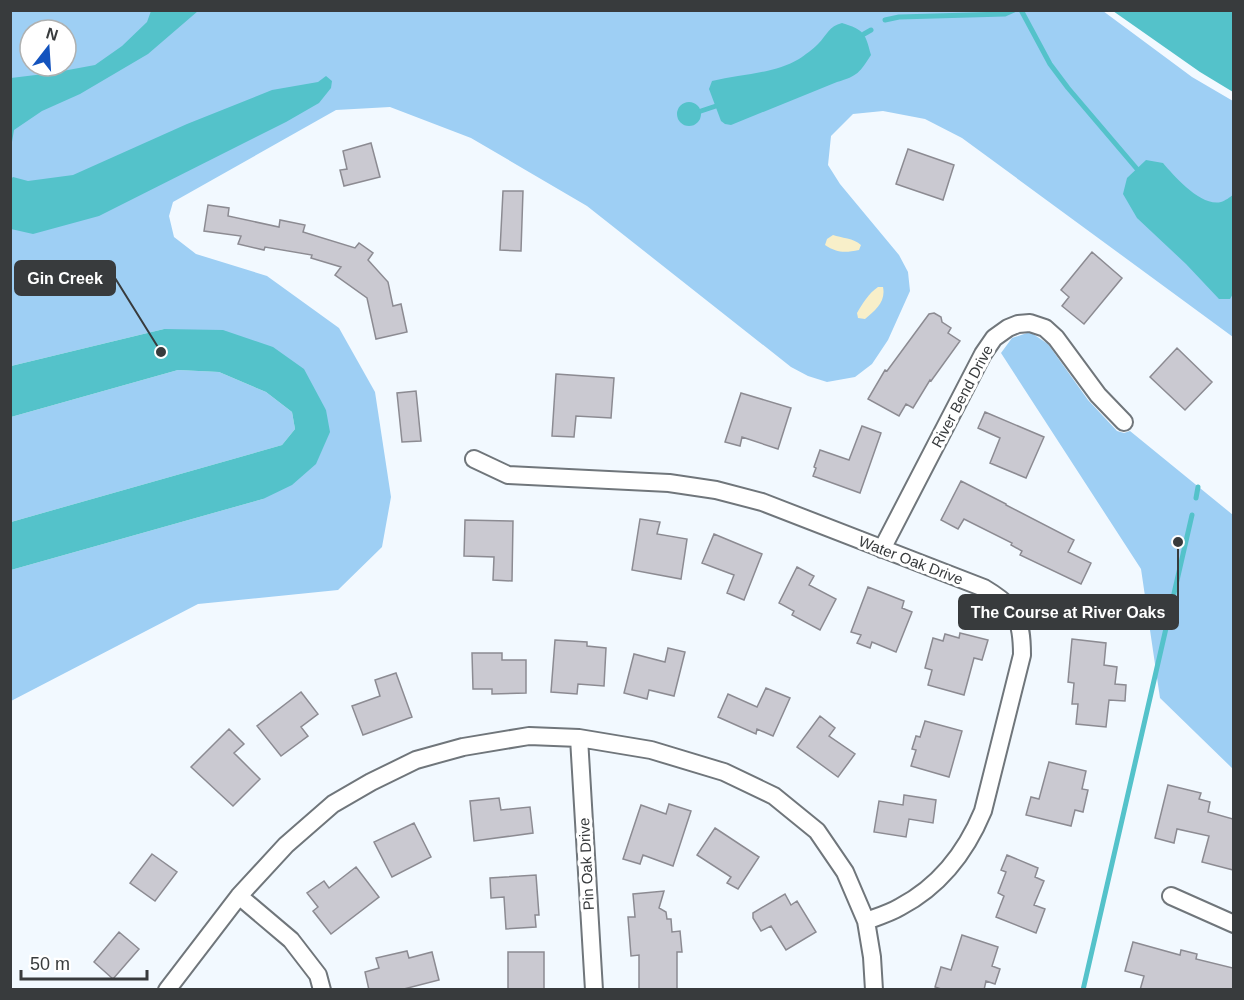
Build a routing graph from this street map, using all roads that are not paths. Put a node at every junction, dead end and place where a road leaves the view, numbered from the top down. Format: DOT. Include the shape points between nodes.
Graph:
graph roads {
  1 [pos="1124,422"];
  2 [pos="474,459"];
  3 [pos="882,549"];
  4 [pos="579,738"];
  5 [pos="239,896"];
  6 [pos="1171,896"];
  7 [pos="866,921"];
  8 [pos="1233,924"];
  9 [pos="167,990"];
  10 [pos="322,990"];
  11 [pos="594,990"];
  12 [pos="874,990"];
  1 -- 3 [label="street, River Bend Drive" via="1044,328 1030,323 1008,328 994,338 983,354"];
  2 -- 3 [label="street, Water Oak Drive" via="508,475 669,483 716,490 762,502"];
  3 -- 7 [label="street, Water Oak Drive" via="984,588 1002,599 1016,614 1022,633 1022,655 982,811 965,848 926,892"];
  4 -- 5 [label="street" via="529,736 416,760 333,804 286,845"];
  4 -- 7 [label="street" via="651,750 724,772 774,796 817,831 845,872"];
  4 -- 11 [label="street, Pin Oak Drive"];
  5 -- 9 [label="street"];
  5 -- 10 [label="street" via="291,940 318,975"];
  6 -- 8 [label="street"];
  7 -- 12 [label="street"];
}
